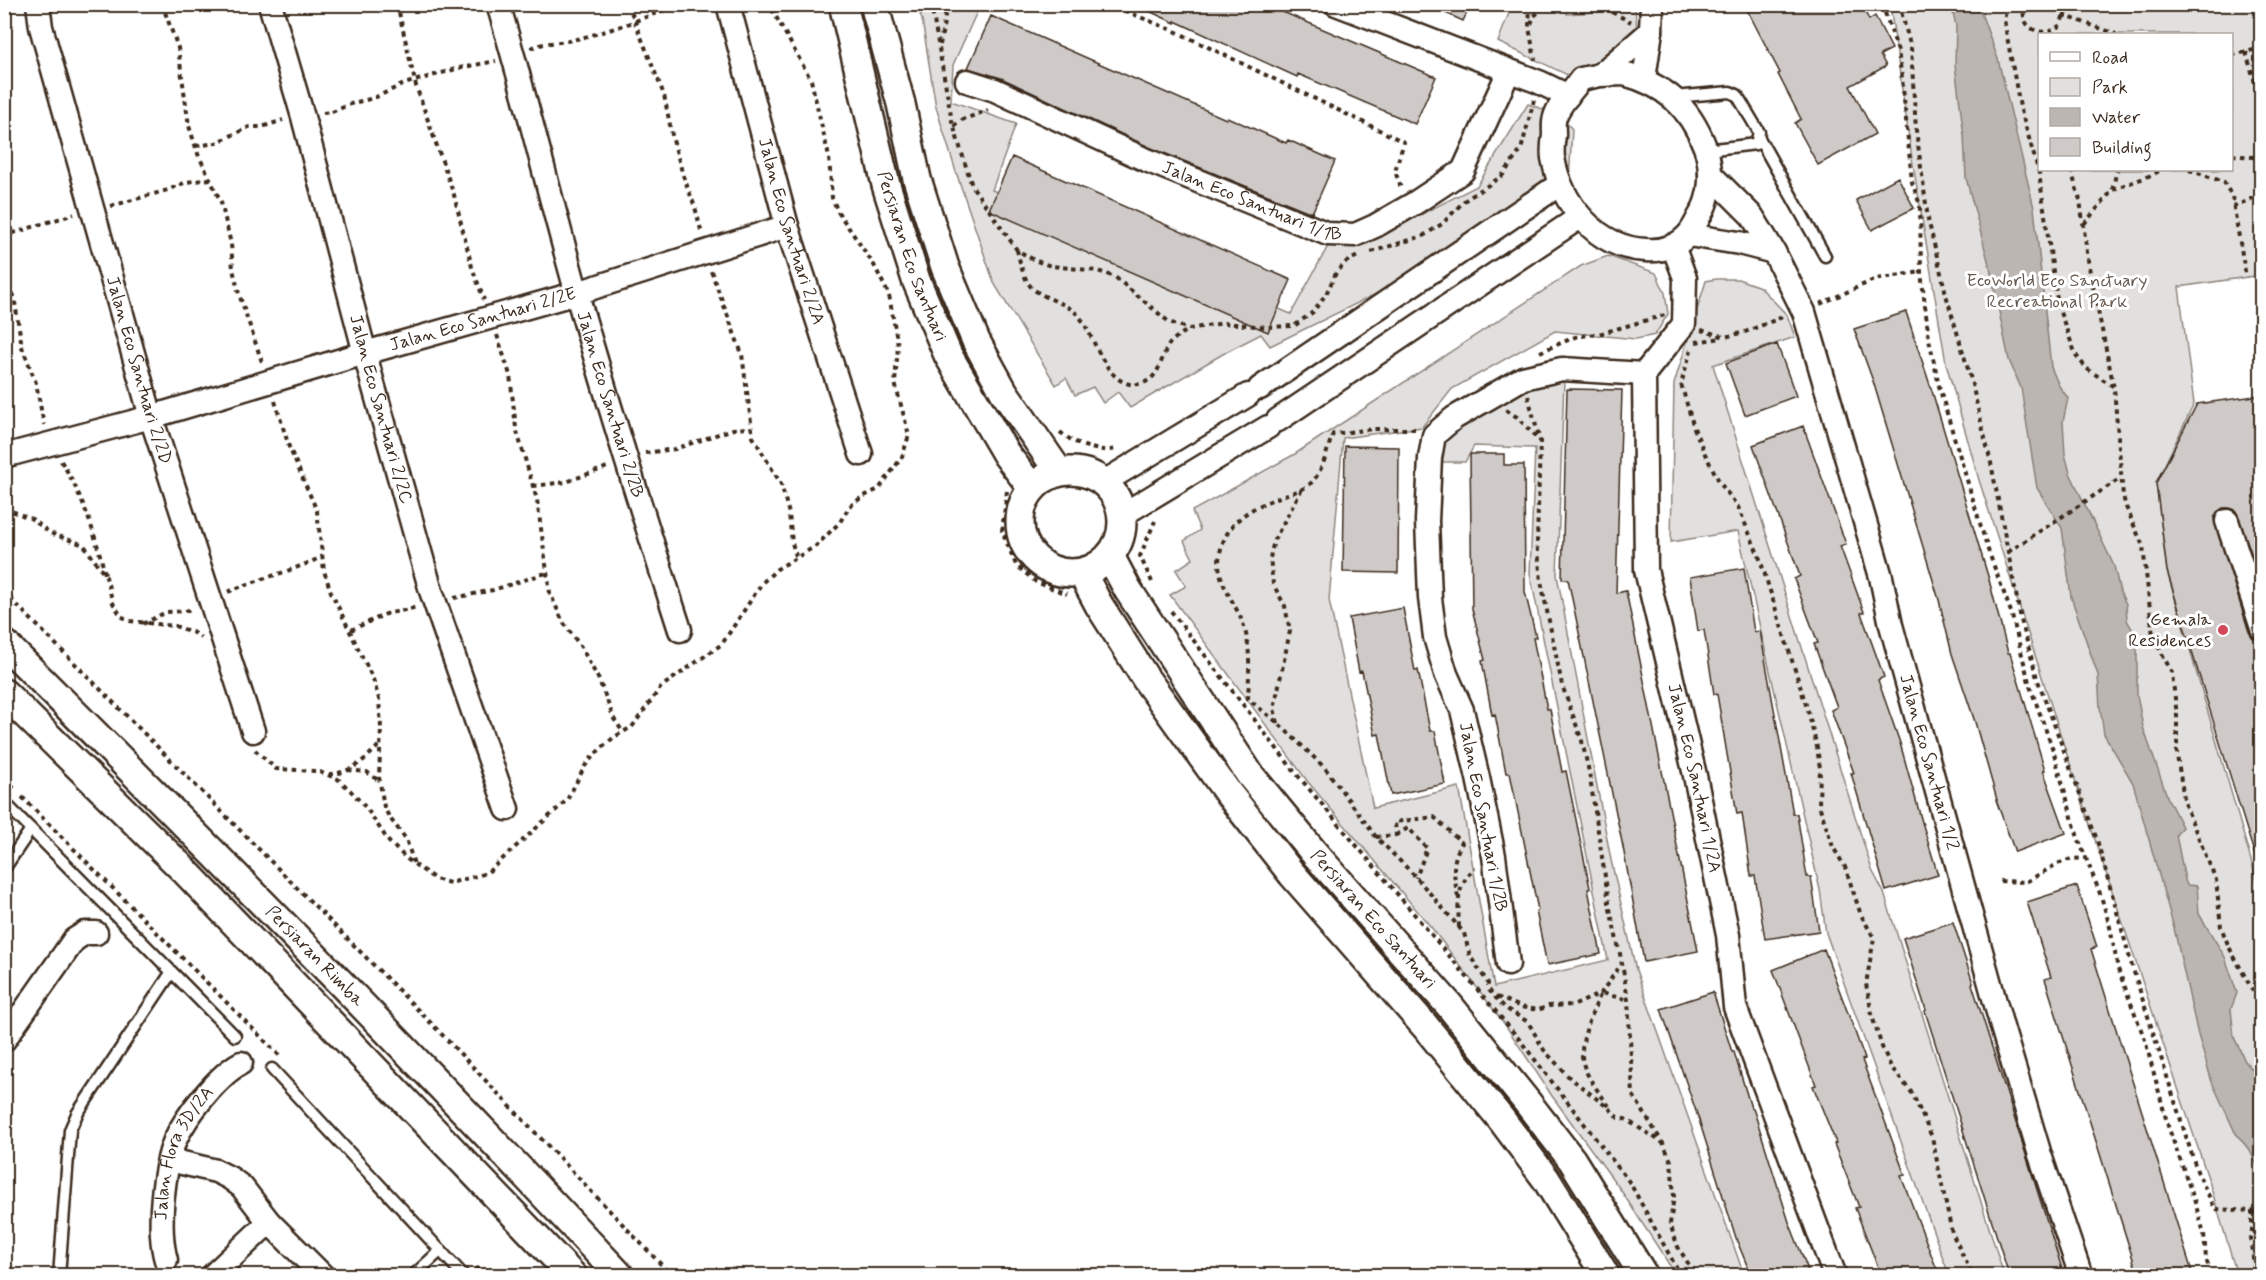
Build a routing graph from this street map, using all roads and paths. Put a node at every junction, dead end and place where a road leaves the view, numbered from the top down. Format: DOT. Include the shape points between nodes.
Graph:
graph roads {
  1 [pos="39,4"];
  2 [pos="162,4"];
  3 [pos="270,4"];
  4 [pos="397,4"];
  5 [pos="498,4"];
  6 [pos="628,4"];
  7 [pos="679,4"];
  8 [pos="728,4"];
  9 [pos="769,4"];
  10 [pos="843,4"];
  11 [pos="874,4"];
  12 [pos="947,4"];
  13 [pos="1108,4"];
  14 [pos="1336,4"];
  15 [pos="1548,4"];
  16 [pos="1596,4"];
  17 [pos="1652,4"];
  18 [pos="1882,4"];
  19 [pos="1899,4"];
  20 [pos="2008,4"];
  21 [pos="2026,4"];
  22 [pos="2061,4"];
  23 [pos="2063,15"];
  24 [pos="634,21"];
  25 [pos="1529,27"];
  26 [pos="2096,27"];
  27 [pos="1651,31"];
  28 [pos="2052,33"];
  29 [pos="2099,33"];
  30 [pos="2113,33"];
  31 [pos="2262,48"];
  32 [pos="939,50"];
  33 [pos="2246,52"];
  34 [pos="2233,55"];
  35 [pos="514,57"];
  36 [pos="1509,71"];
  37 [pos="1599,75"];
  38 [pos="1644,80"];
  39 [pos="967,81"];
  40 [pos="415,82"];
  41 [pos="1568,96"];
  42 [pos="1009,97"];
  43 [pos="1673,97"];
  44 [pos="2262,106"];
  45 [pos="303,117"];
  46 [pos="2262,118"];
  47 [pos="954,126"];
  48 [pos="1759,138"];
  49 [pos="2262,142"];
  50 [pos="196,146"];
  51 [pos="1706,150"];
  52 [pos="2233,155"];
  53 [pos="2262,158"];
  54 [pos="2038,170"];
  55 [pos="2038,171"];
  56 [pos="2071,171"];
  57 [pos="2116,171"];
  58 [pos="2159,171"];
  59 [pos="2192,171"];
  60 [pos="1710,174"];
  61 [pos="1560,184"];
  62 [pos="2112,190"];
  63 [pos="2262,194"];
  64 [pos="1415,203"];
  65 [pos="2233,207"];
  66 [pos="1580,217"];
  67 [pos="2084,224"];
  68 [pos="787,226"];
  69 [pos="1681,241"];
  70 [pos="1017,250"];
  71 [pos="1638,250"];
  72 [pos="706,252"];
  73 [pos="1774,252"];
  74 [pos="1825,256"];
  75 [pos="1922,272"];
  76 [pos="2246,277"];
  77 [pos="1685,278"];
  78 [pos="577,293"];
  79 [pos="1804,312"];
  80 [pos="491,317"];
  81 [pos="1684,324"];
  82 [pos="1189,329"];
  83 [pos="1725,337"];
  84 [pos="365,353"];
  85 [pos="1527,367"];
  86 [pos="1287,371"];
  87 [pos="1644,374"];
  88 [pos="268,382"];
  89 [pos="2114,388"];
  90 [pos="1482,402"];
  91 [pos="1307,403"];
  92 [pos="151,417"];
  93 [pos="1421,429"];
  94 [pos="1057,430"];
  95 [pos="1540,441"];
  96 [pos="861,454"];
  97 [pos="4,456"];
  98 [pos="1146,457"];
  99 [pos="1059,472"];
  100 [pos="2121,478"];
  101 [pos="1104,482"];
  102 [pos="1032,488"];
  103 [pos="1302,488"];
  104 [pos="4,507"];
  105 [pos="1122,515"];
  106 [pos="1161,517"];
  107 [pos="2227,521"];
  108 [pos="2008,552"];
  109 [pos="323,556"];
  110 [pos="796,556"];
  111 [pos="1110,556"];
  112 [pos="1082,573"];
  113 [pos="1156,590"];
  114 [pos="4,592"];
  115 [pos="211,599"];
  116 [pos="1170,609"];
  117 [pos="143,624"];
  118 [pos="2262,628"];
  119 [pos="680,630"];
  120 [pos="4,642"];
  121 [pos="206,642"];
  122 [pos="4,693"];
  123 [pos="1278,723"];
  124 [pos="623,732"];
  125 [pos="252,738"];
  126 [pos="381,743"];
  127 [pos="347,770"];
  128 [pos="325,774"];
  129 [pos="380,782"];
  130 [pos="4,802"];
  131 [pos="507,809"];
  132 [pos="31,829"];
  133 [pos="1396,835"];
  134 [pos="1376,837"];
  135 [pos="1494,856"];
  136 [pos="2086,858"];
  137 [pos="414,864"];
  138 [pos="4,869"];
  139 [pos="1416,878"];
  140 [pos="2000,881"];
  141 [pos="1458,897"];
  142 [pos="1459,927"];
  143 [pos="96,933"];
  144 [pos="1622,963"];
  145 [pos="1508,964"];
  146 [pos="171,973"];
  147 [pos="1601,993"];
  148 [pos="1497,997"];
  149 [pos="1628,1000"];
  150 [pos="2262,1017"];
  151 [pos="235,1036"];
  152 [pos="4,1040"];
  153 [pos="241,1063"];
  154 [pos="272,1069"];
  155 [pos="1611,1110"];
  156 [pos="1663,1143"];
  157 [pos="170,1160"];
  158 [pos="2252,1211"];
  159 [pos="2262,1213"];
  160 [pos="268,1222"];
  161 [pos="441,1250"];
  162 [pos="166,1260"];
  163 [pos="59,1275"];
  164 [pos="212,1275"];
  165 [pos="323,1275"];
  166 [pos="413,1275"];
  167 [pos="464,1275"];
  168 [pos="573,1275"];
  169 [pos="621,1275"];
  170 [pos="672,1275"];
  171 [pos="1606,1275"];
  172 [pos="1644,1275"];
  173 [pos="1681,1275"];
  174 [pos="1696,1275"];
  175 [pos="1835,1275"];
  176 [pos="1973,1275"];
  177 [pos="2081,1275"];
  178 [pos="2212,1275"];
  179 [pos="2256,1275"];
  1 -- 92 [label="street, Jalan Eco Santuari 2/2D" via="45,38"];
  2 -- 50 [label="path" via="178,48"];
  3 -- 45 [label="street, Jalan Eco Santuari 2/2C"];
  4 -- 40 [label="path"];
  5 -- 35 [label="street, Jalan Eco Santuari 2/2B"];
  6 -- 24 [label="path"];
  7 -- 24 [label="path"];
  8 -- 68 [label="street, Jalan Eco Santuari 2/2A"];
  9 -- 110 [label="path" via="811,80 829,157 832,198 889,295 898,346 895,383 909,435 902,457 879,489 849,507 816,546"];
  10 -- 102 [label="street, Persiaran Eco Santuari" via="886,185 916,280 948,355 1006,454"];
  11 -- 99 [label="street, Persiaran Eco Santuari" via="917,179 945,267 976,341 1004,392"];
  12 -- 32 [label="path"];
  13 -- 64 [label="path" via="1177,32 1404,142 1395,171 1402,191"];
  14 -- 36 [label="street"];
  15 -- 25 [label="path" via="1534,16"];
  16 -- 27 [label="path"];
  17 -- 27 [label="street"];
  18 -- 75 [label="path" via="1898,51 1912,182 1920,205"];
  19 -- 108 [label="path" via="1911,48 1916,130 1928,219 1991,463"];
  20 -- 54 [label="path" via="2006,31 2020,107"];
  21 -- 28 [label="path" via="2024,17 2028,25 2035,31"];
  22 -- 23 [label="path"];
  23 -- 26 [label="path"];
  23 -- 28 [label="path"];
  24 -- 35 [label="path" via="572,40 540,44"];
  24 -- 72 [label="path" via="664,95"];
  26 -- 29 [label="path"];
  26 -- 30 [label="path"];
  27 -- 37 [label="street"];
  27 -- 38 [label="street"];
  31 -- 33 [label="path"];
  33 -- 34 [label="path"];
  33 -- 44 [label="path"];
  35 -- 40 [label="path"];
  35 -- 78 [label="street, Jalan Eco Santuari 2/2B"];
  36 -- 41 [label="street"];
  36 -- 64 [label="street, Jalan Eco Santuari 1/1B" via="1463,171"];
  37 -- 38 [label="street" via="1624,74"];
  37 -- 41 [label="street" via="1581,79"];
  38 -- 43 [label="street"];
  39 -- 42 [label="street, Jalan Eco Santuari 1/1B"];
  40 -- 45 [label="path" via="332,112"];
  40 -- 80 [label="path"];
  41 -- 61 [label="street" via="1555,116 1552,156"];
  42 -- 47 [label="path"];
  42 -- 64 [label="street, Jalan Eco Santuari 1/1B" via="1144,159 1328,234 1355,235"];
  43 -- 48 [label="lane" via="1724,91 1737,95"];
  43 -- 51 [label="street" via="1699,133"];
  45 -- 50 [label="path" via="249,127 216,143"];
  45 -- 84 [label="street, Jalan Eco Santuari 2/2C"];
  46 -- 49 [label="path" via="2255,130"];
  48 -- 51 [label="lane" via="1756,144"];
  48 -- 74 [label="lane"];
  50 -- 88 [label="path" via="221,202 239,294"];
  51 -- 60 [label="street"];
  52 -- 53 [label="path"];
  55 -- 89 [label="path" via="2058,308 2076,355 2086,368"];
  56 -- 67 [label="path"];
  57 -- 62 [label="path"];
  58 -- 62 [label="path"];
  59 -- 65 [label="path" via="2224,182"];
  60 -- 69 [label="street" via="1703,211"];
  60 -- 73 [label="street, Jalan Eco Santuari 1/2" via="1752,216"];
  61 -- 66 [label="street"];
  61 -- 86 [label="street"];
  62 -- 67 [label="path"];
  63 -- 65 [label="path"];
  65 -- 76 [label="path"];
  66 -- 71 [label="street" via="1603,237"];
  66 -- 91 [label="street"];
  67 -- 89 [label="path"];
  68 -- 72 [label="street, Jalan Eco Santuari 2/2E"];
  68 -- 96 [label="street, Jalan Eco Santuari 2/2A"];
  69 -- 71 [label="street" via="1658,251"];
  69 -- 73 [label="street" via="1739,243"];
  69 -- 77 [label="street"];
  70 -- 82 [label="path" via="1030,285 1069,306 1121,382 1132,385 1156,374 1169,344"];
  71 -- 77 [label="street"];
  72 -- 78 [label="street, Jalan Eco Santuari 2/2E"];
  72 -- 110 [label="path" via="742,354 753,437 781,484"];
  73 -- 79 [label="street, Jalan Eco Santuari 1/2"];
  75 -- 79 [label="path" via="1875,279"];
  75 -- 136 [label="path" via="1929,339 1940,390"];
  77 -- 81 [label="street"];
  78 -- 80 [label="street, Jalan Eco Santuari 2/2E"];
  78 -- 119 [label="street, Jalan Eco Santuari 2/2B"];
  79 -- 83 [label="path"];
  79 -- 177 [label="street, Jalan Eco Santuari 1/2" via="1881,577 2002,1027"];
  80 -- 84 [label="street, Jalan Eco Santuari 2/2E"];
  80 -- 124 [label="path" via="506,357 516,428 537,500 550,593"];
  81 -- 83 [label="path"];
  81 -- 85 [label="path" via="1668,314 1575,337 1551,346"];
  81 -- 87 [label="street"];
  83 -- 176 [label="path" via="1694,342 1681,384 1705,454 1738,507 1759,556 1817,747 1819,805 1861,915 1874,938 1866,984 1872,1019 1891,1066 1912,1093 1932,1137 1952,1233"];
  84 -- 88 [label="street, Jalan Eco Santuari 2/2E"];
  84 -- 131 [label="street, Jalan Eco Santuari 2/2C" via="431,591"];
  85 -- 87 [label="street, Jalan Eco Santuari 1/2B"];
  85 -- 90 [label="street, Jalan Eco Santuari 1/2B"];
  85 -- 95 [label="path"];
  86 -- 91 [label="street"];
  86 -- 98 [label="street"];
  87 -- 175 [label="street, Jalan Eco Santuari 1/2A" via="1646,570 1728,935 1735,1007"];
  88 -- 92 [label="street, Jalan Eco Santuari 2/2E"];
  88 -- 109 [label="path" via="316,511"];
  89 -- 100 [label="path"];
  90 -- 95 [label="path" via="1517,417"];
  90 -- 135 [label="street, Jalan Eco Santuari 1/2B" via="1434,435 1427,521 1435,637 1462,710"];
  91 -- 105 [label="street"];
  92 -- 97 [label="street, Jalan Eco Santuari 2/2E"];
  92 -- 115 [label="street, Jalan Eco Santuari 2/2D"];
  93 -- 103 [label="path" via="1333,434 1321,471"];
  94 -- 98 [label="path" via="1087,447 1107,451 1136,446"];
  95 -- 144 [label="path" via="1537,541 1541,581 1563,685 1589,772"];
  98 -- 101 [label="street"];
  99 -- 101 [label="street" via="1075,470"];
  99 -- 102 [label="street"];
  100 -- 108 [label="path"];
  100 -- 150 [label="path" via="2126,507 2143,546 2153,636 2172,673 2177,756 2185,805 2216,880 2221,927"];
  101 -- 105 [label="street" via="1113,492"];
  102 -- 112 [label="street" via="1020,517 1026,549 1050,570"];
  103 -- 123 [label="path" via="1274,540 1270,558 1273,584 1285,606 1290,631 1274,709"];
  103 -- 123 [label="path" via="1239,516 1220,552 1219,572 1224,588 1246,632 1248,699"];
  104 -- 117 [label="path" via="32,519 50,533 84,545 106,577 121,616"];
  105 -- 111 [label="street" via="1118,544"];
  106 -- 113 [label="path" via="1152,522 1140,556"];
  107 -- 118 [label="street"];
  108 -- 158 [label="path" via="2018,609 2037,678 2097,840 2197,1171 2215,1209"];
  109 -- 115 [label="path"];
  109 -- 126 [label="path" via="331,592 373,679 379,699"];
  110 -- 124 [label="path" via="762,583 722,644 661,687 632,727"];
  111 -- 112 [label="street"];
  111 -- 172 [label="street, Persiaran Eco Santuari" via="1250,775 1315,855 1449,1005 1527,1102 1572,1160"];
  112 -- 171 [label="street, Persiaran Eco Santuari" via="1146,679 1228,793 1501,1119 1546,1179"];
  114 -- 170 [label="path" via="412,1004"];
  115 -- 117 [label="path" via="186,612 166,612"];
  115 -- 125 [label="street, Jalan Eco Santuari 2/2D"];
  116 -- 173 [label="path" via="1294,771 1519,1039 1630,1183"];
  117 -- 121 [label="path" via="176,626"];
  120 -- 169 [label="street, Persiaran Rimba" via="222,860"];
  122 -- 168 [label="street, Persiaran Rimba" via="183,869"];
  123 -- 134 [label="path" via="1325,768"];
  124 -- 137 [label="path" via="594,754 567,800 487,873 450,883 435,879"];
  125 -- 128 [label="path" via="276,769"];
  126 -- 127 [label="path" via="367,759"];
  126 -- 129 [label="path"];
  127 -- 128 [label="path"];
  127 -- 129 [label="path" via="367,772"];
  128 -- 137 [label="path" via="350,789 389,842"];
  129 -- 137 [label="path" via="384,807 406,839"];
  130 -- 132 [label="lane"];
  132 -- 138 [label="lane"];
  132 -- 146 [label="lane"];
  133 -- 134 [label="path"];
  133 -- 139 [label="path" via="1408,828 1427,848"];
  133 -- 141 [label="path" via="1395,822 1434,817 1462,843 1452,869"];
  134 -- 139 [label="path"];
  135 -- 141 [label="path" via="1473,870 1461,885"];
  135 -- 145 [label="street, Jalan Eco Santuari 1/2B"];
  136 -- 140 [label="path" via="2057,864 2026,882"];
  136 -- 178 [label="path" via="2110,927 2118,969 2145,1040 2168,1126 2194,1199"];
  139 -- 142 [label="path"];
  141 -- 142 [label="path"];
  142 -- 148 [label="path" via="1470,956"];
  143 -- 152 [label="street" via="86,933 74,940"];
  144 -- 147 [label="path"];
  144 -- 149 [label="path"];
  146 -- 151 [label="lane"];
  146 -- 163 [label="lane" via="70,1130"];
  147 -- 148 [label="path" via="1575,1005 1538,1010"];
  147 -- 149 [label="path"];
  147 -- 155 [label="path" via="1588,1024 1582,1063"];
  148 -- 155 [label="path" via="1528,1022 1544,1050 1569,1077"];
  149 -- 156 [label="path" via="1633,1095"];
  153 -- 157 [label="street, Jalan Flora 3D/2A" via="222,1076 188,1120 175,1141"];
  154 -- 161 [label="lane"];
  155 -- 156 [label="path" via="1618,1118"];
  156 -- 174 [label="path" via="1671,1161 1674,1196 1670,1224 1678,1247"];
  157 -- 160 [label="street" via="230,1178 242,1187"];
  157 -- 162 [label="street, Jalan Flora 3D/2A" via="161,1231"];
  158 -- 159 [label="path"];
  158 -- 179 [label="path" via="2250,1239"];
  160 -- 164 [label="street"];
  160 -- 165 [label="street"];
  161 -- 166 [label="lane"];
  161 -- 167 [label="lane"];
}
